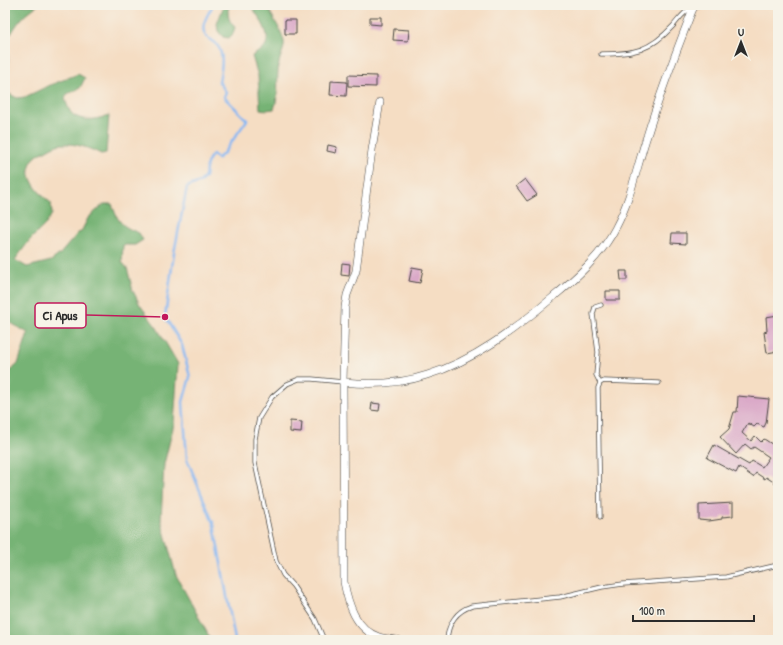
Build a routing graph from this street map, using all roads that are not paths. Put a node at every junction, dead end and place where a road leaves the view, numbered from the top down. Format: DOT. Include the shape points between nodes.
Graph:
graph roads {
  1 [pos="696,6"];
  2 [pos="601,54"];
  3 [pos="380,102"];
  4 [pos="601,305"];
  5 [pos="343,382"];
  6 [pos="600,383"];
  7 [pos="659,383"];
  8 [pos="600,517"];
  9 [pos="778,565"];
  10 [pos="324,640"];
  11 [pos="397,640"];
  12 [pos="447,640"];
  1 -- 2 [label="lane" via="683,13 662,37 641,50 623,54"];
  1 -- 5 [label="street" via="664,83 616,228 599,253 574,280 513,329 464,360 427,375 397,382"];
  3 -- 5 [label="street" via="356,271 345,307"];
  4 -- 6 [label="lane" via="595,307 593,314 598,352 596,375"];
  5 -- 10 [label="lane" via="299,379 287,384 272,397 260,418 254,439 254,463 276,561 283,575 315,619"];
  5 -- 11 [label="street" via="344,582 348,602 362,626 369,632 379,638"];
  6 -- 7 [label="lane"];
  6 -- 8 [label="lane"];
  9 -- 12 [label="lane" via="726,577 623,584 560,597 472,606 460,611 454,618 449,627"];
}
